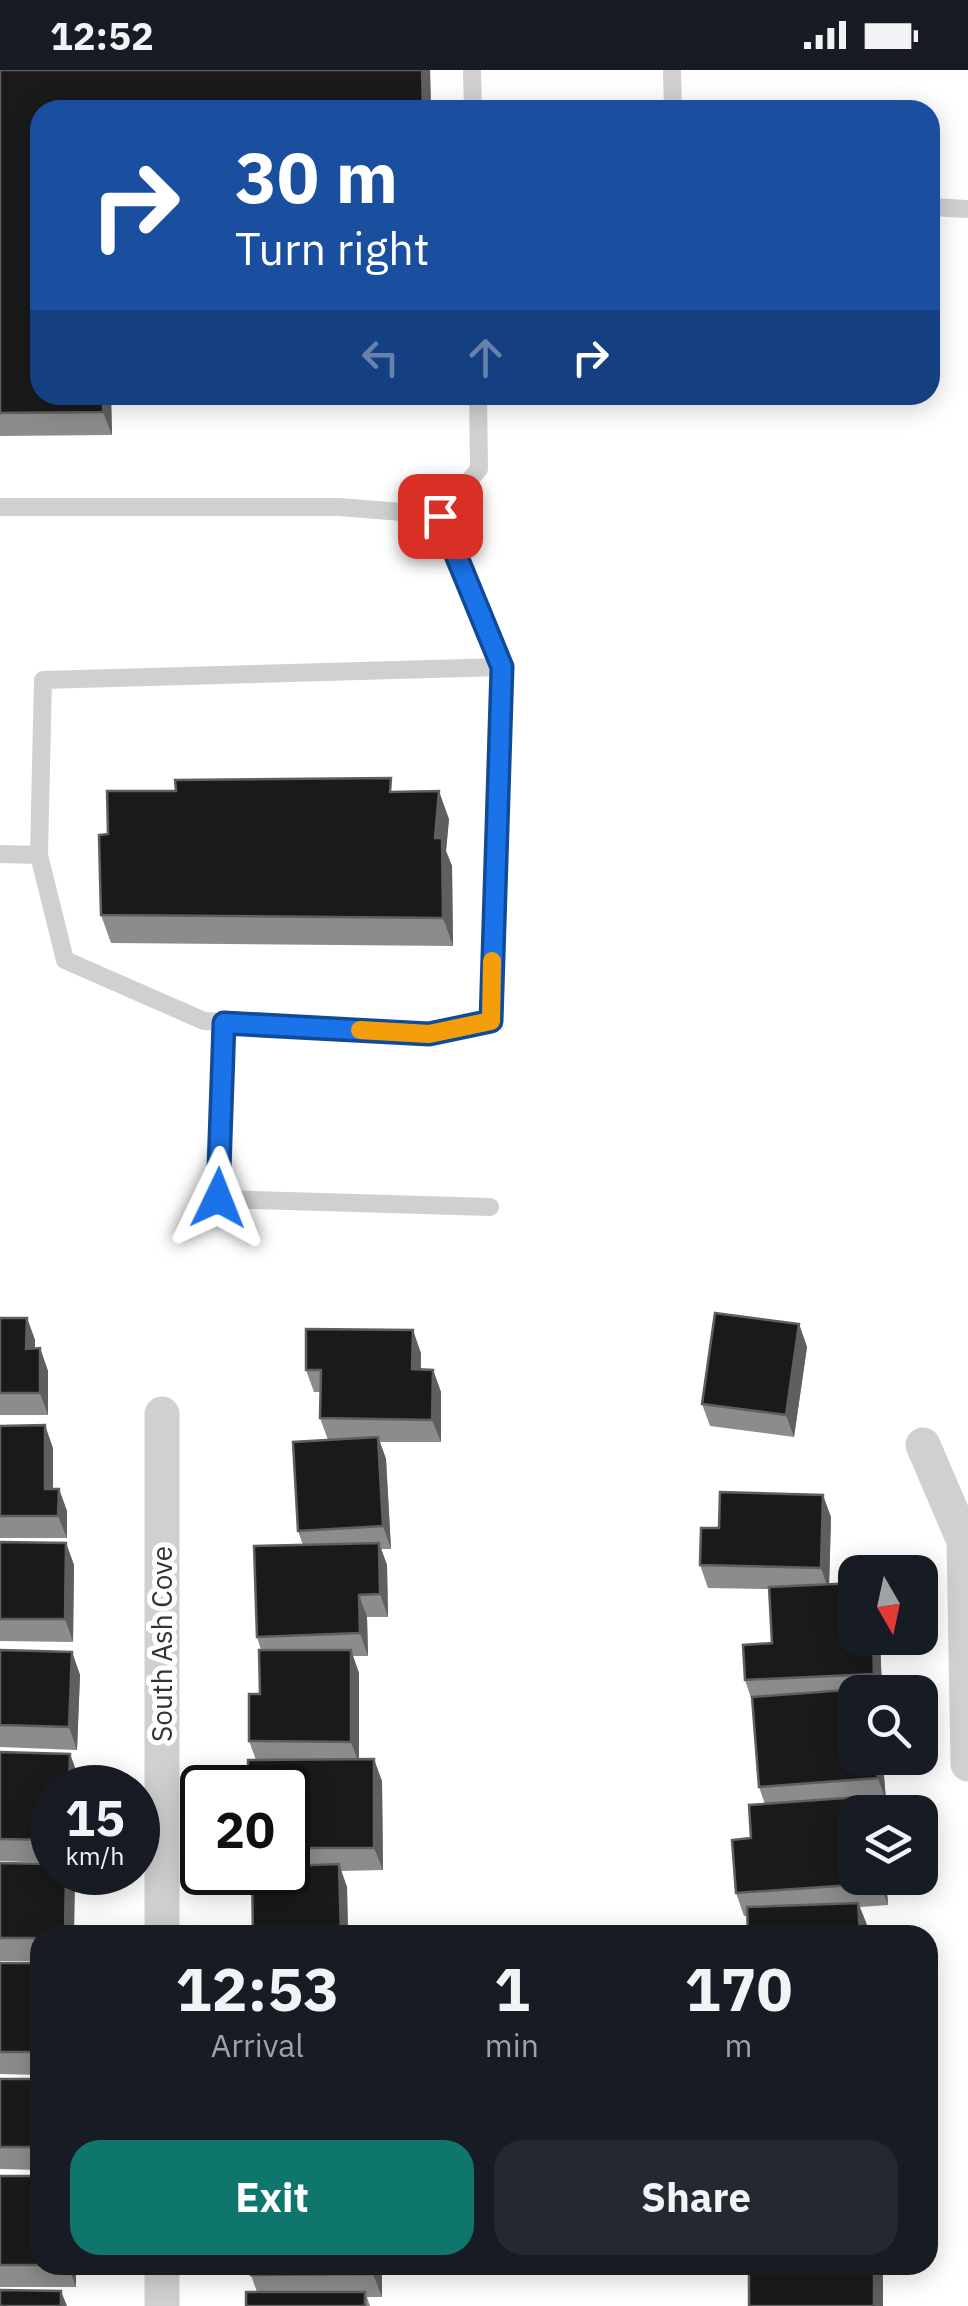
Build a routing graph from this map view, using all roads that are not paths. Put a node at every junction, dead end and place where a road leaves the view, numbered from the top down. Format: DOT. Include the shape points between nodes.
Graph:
graph roads {
  1 [pos="472,70"];
  2 [pos="672,70"];
  3 [pos="472,100"];
  4 [pos="673,100"];
  5 [pos="940,208"];
  6 [pos="968,208"];
  7 [pos="478,405"];
  8 [pos="0,508"];
  9 [pos="440,516"];
  10 [pos="502,667"];
  11 [pos="0,854"];
  12 [pos="39,854"];
  13 [pos="224,1023"];
  14 [pos="490,1207"];
  15 [pos="162,1414"];
  16 [pos="923,1445"];
  17 [pos="968,1764"];
  18 [pos="162,1925"];
  19 [pos="162,2275"];
  20 [pos="162,2306"];
  1 -- 3 [label="lane"];
  2 -- 4 [label="lane"];
  5 -- 6 [label="lane"];
  7 -- 9 [label="lane" via="479,469"];
  8 -- 9 [label="lane" via="339,507"];
  9 -- 10 [label="lane"];
  10 -- 12 [label="lane" via="44,680"];
  10 -- 13 [label="lane" via="491,1021 429,1034"];
  11 -- 12 [label="lane"];
  12 -- 13 [label="lane" via="65,960 204,1022"];
  13 -- 14 [label="lane" via="218,1198"];
  15 -- 18 [label="street, South Ash Cove"];
  16 -- 17 [label="street" via="964,1541"];
  19 -- 20 [label="street"];
}
